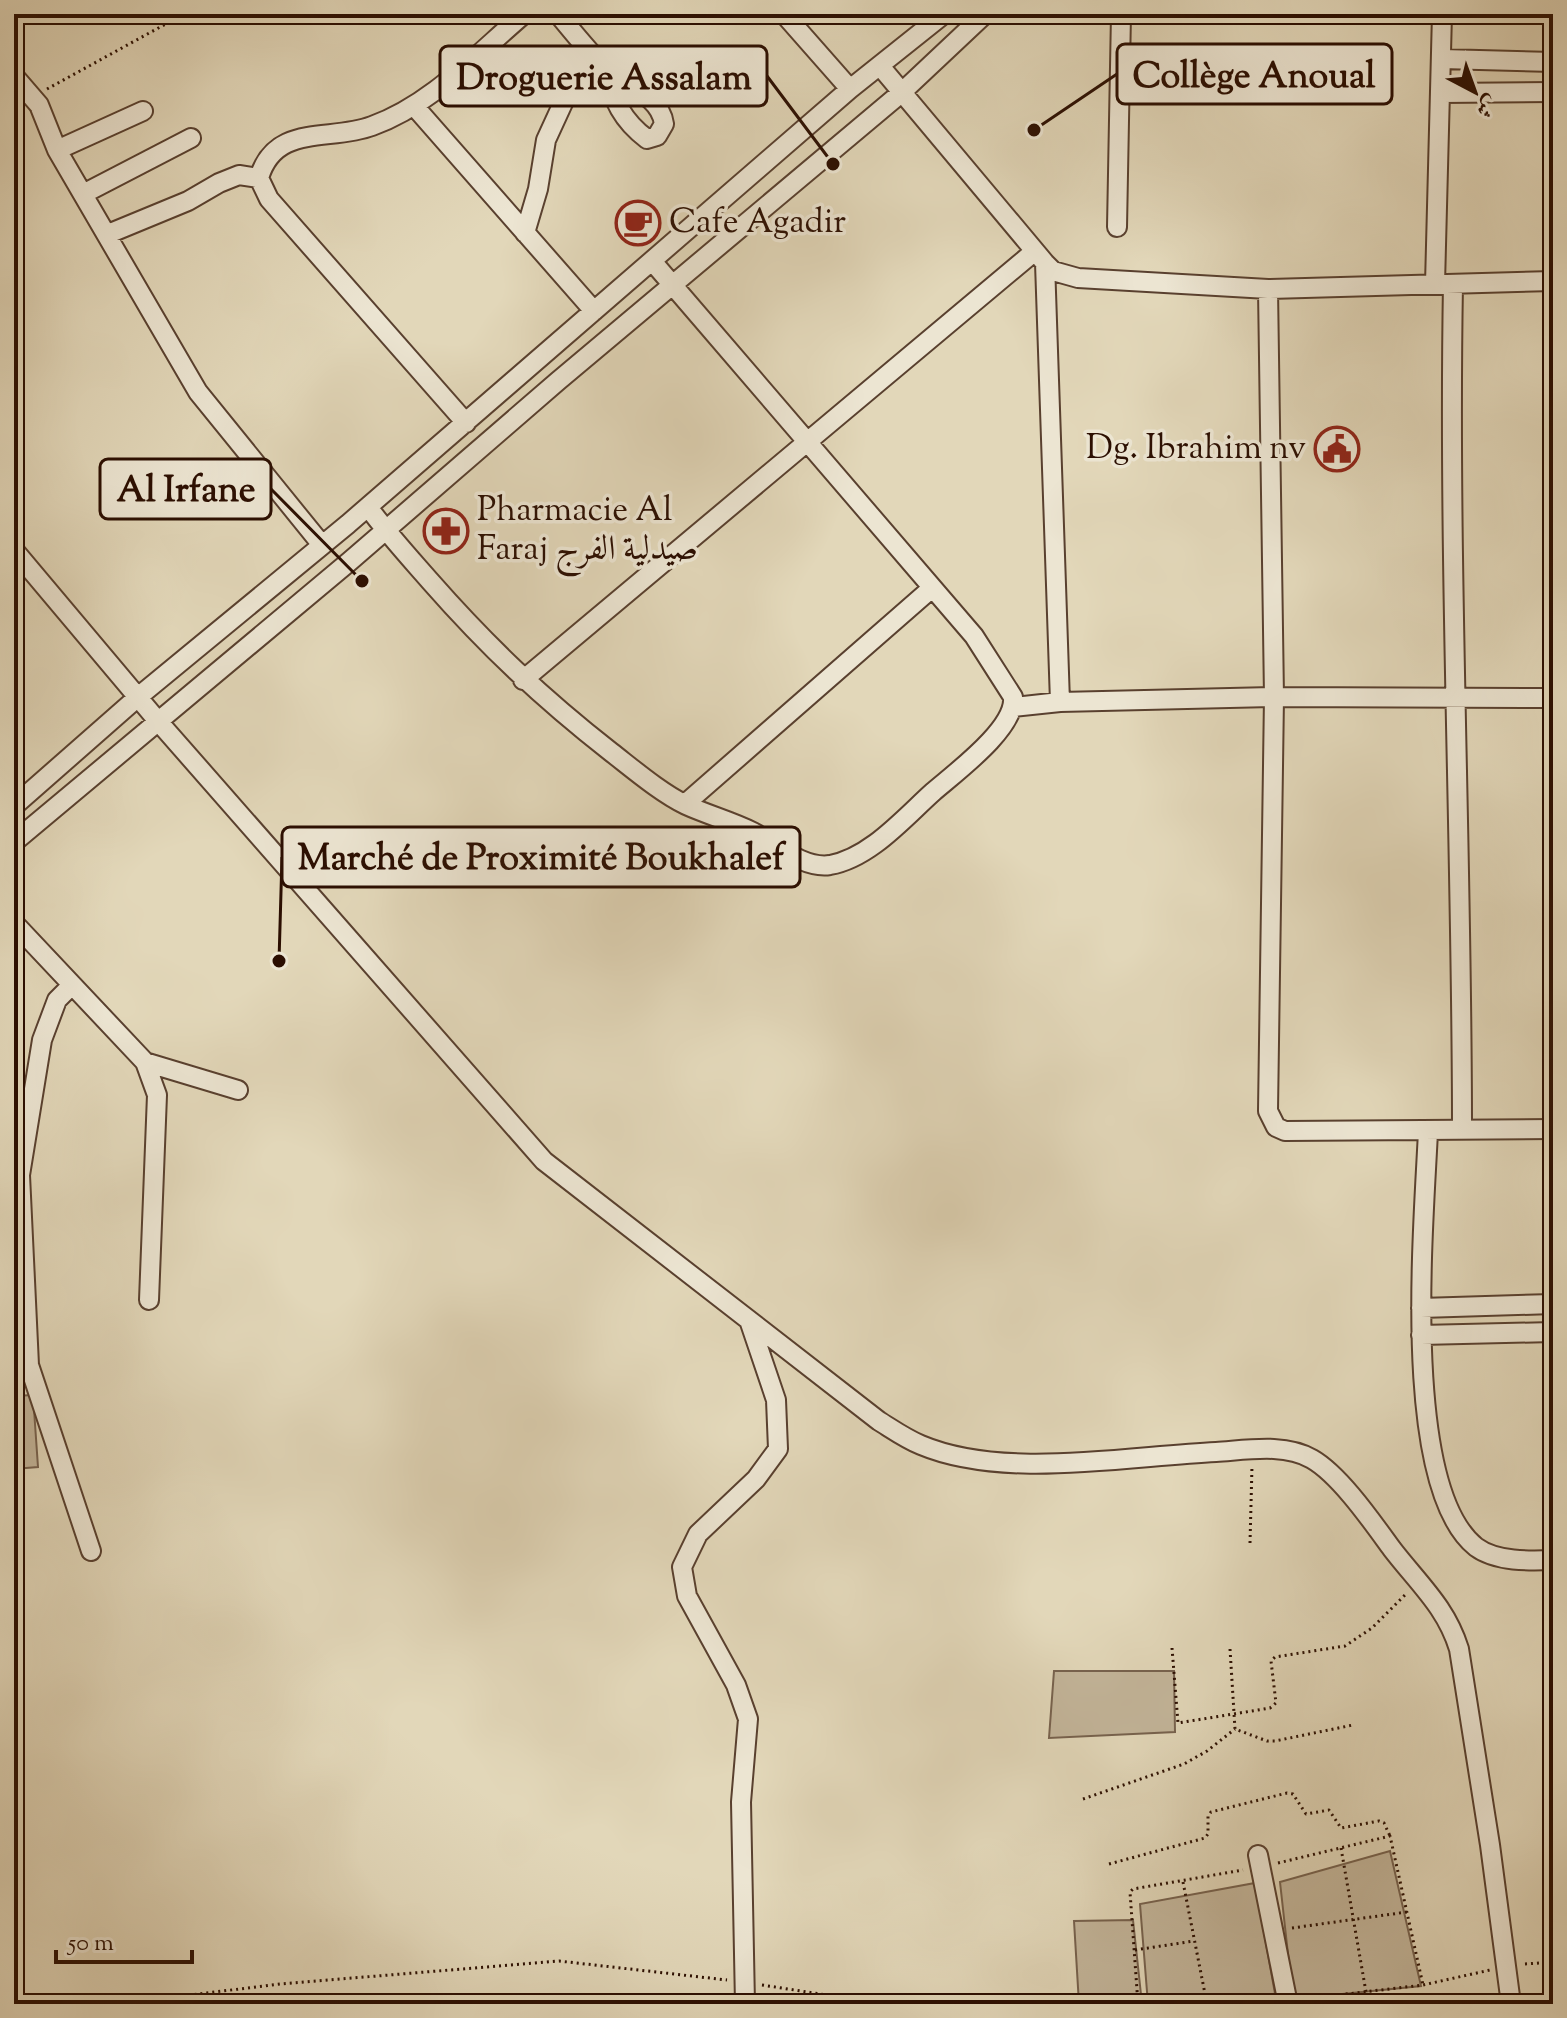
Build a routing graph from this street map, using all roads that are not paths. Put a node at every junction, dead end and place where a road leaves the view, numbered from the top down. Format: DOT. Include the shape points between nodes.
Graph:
graph roads {
  1 [pos="524,14"];
  2 [pos="558,14"];
  3 [pos="784,14"];
  4 [pos="944,14"];
  5 [pos="985,14"];
  6 [pos="1121,14"];
  7 [pos="1442,14"];
  8 [pos="1442,59"];
  9 [pos="1550,62"];
  10 [pos="880,66"];
  11 [pos="607,71"];
  12 [pos="14,76"];
  13 [pos="850,89"];
  14 [pos="569,90"];
  15 [pos="1550,92"];
  16 [pos="901,93"];
  17 [pos="1442,93"];
  18 [pos="415,107"];
  19 [pos="143,111"];
  20 [pos="191,138"];
  21 [pos="57,150"];
  22 [pos="259,178"];
  23 [pos="83,194"];
  24 [pos="1117,227"];
  25 [pos="525,233"];
  26 [pos="108,234"];
  27 [pos="1040,257"];
  28 [pos="652,261"];
  29 [pos="1553,281"];
  30 [pos="1444,284"];
  31 [pos="674,286"];
  32 [pos="1268,289"];
  33 [pos="594,311"];
  34 [pos="466,423"];
  35 [pos="807,443"];
  36 [pos="368,507"];
  37 [pos="385,531"];
  38 [pos="322,545"];
  39 [pos="14,550"];
  40 [pos="932,588"];
  41 [pos="523,680"];
  42 [pos="138,697"];
  43 [pos="1274,697"];
  44 [pos="1454,697"];
  45 [pos="1553,698"];
  46 [pos="1060,702"];
  47 [pos="1014,707"];
  48 [pos="157,720"];
  49 [pos="685,804"];
  50 [pos="14,806"];
  51 [pos="14,842"];
  52 [pos="14,923"];
  53 [pos="71,986"];
  54 [pos="145,1062"];
  55 [pos="238,1090"];
  56 [pos="1462,1128"];
  57 [pos="1553,1129"];
  58 [pos="1428,1131"];
  59 [pos="149,1300"];
  60 [pos="1553,1304"];
  61 [pos="1421,1308"];
  62 [pos="750,1323"];
  63 [pos="1553,1332"];
  64 [pos="1421,1335"];
  65 [pos="91,1551"];
  66 [pos="1553,1560"];
  67 [pos="1258,1855"];
  68 [pos="1287,2002"];
  69 [pos="745,2004"];
  70 [pos="1511,2004"];
  1 -- 18 [label="street"];
  2 -- 11 [label="street"];
  3 -- 13 [label="street"];
  4 -- 10 [label="street"];
  5 -- 16 [label="street"];
  6 -- 24 [label="street"];
  7 -- 8 [label="street"];
  8 -- 9 [label="street"];
  8 -- 17 [label="street"];
  9 -- 15 [label="street"];
  10 -- 13 [label="street"];
  10 -- 16 [label="street"];
  12 -- 21 [label="street" via="39,105"];
  13 -- 28 [label="street"];
  14 -- 25 [label="street" via="546,140"];
  15 -- 17 [label="street"];
  16 -- 27 [label="street"];
  16 -- 31 [label="street"];
  17 -- 30 [label="street"];
  18 -- 22 [label="street" via="349,134 281,144 263,163"];
  18 -- 25 [label="street"];
  19 -- 21 [label="street"];
  20 -- 23 [label="street"];
  21 -- 23 [label="street"];
  22 -- 26 [label="street" via="239,175"];
  22 -- 34 [label="street" via="269,199"];
  23 -- 26 [label="street"];
  25 -- 33 [label="street"];
  26 -- 38 [label="street" via="198,392"];
  27 -- 32 [label="street" via="1053,271 1078,278"];
  27 -- 35 [label="street"];
  27 -- 46 [label="street"];
  28 -- 31 [label="street"];
  28 -- 33 [label="street"];
  29 -- 30 [label="street"];
  30 -- 32 [label="street"];
  30 -- 44 [label="street"];
  31 -- 35 [label="street"];
  31 -- 37 [label="street"];
  32 -- 43 [label="street"];
  33 -- 34 [label="street"];
  34 -- 36 [label="street"];
  35 -- 40 [label="street"];
  35 -- 41 [label="street"];
  36 -- 37 [label="street"];
  36 -- 38 [label="street"];
  37 -- 41 [label="street"];
  37 -- 48 [label="street"];
  38 -- 42 [label="street"];
  39 -- 42 [label="street"];
  40 -- 47 [label="street" via="994,664"];
  40 -- 49 [label="street"];
  41 -- 49 [label="street"];
  42 -- 48 [label="street"];
  42 -- 50 [label="street"];
  43 -- 44 [label="street"];
  43 -- 46 [label="street"];
  43 -- 58 [label="street" via="1271,1121 1285,1131"];
  44 -- 45 [label="street"];
  44 -- 56 [label="street"];
  46 -- 47 [label="street"];
  47 -- 49 [label="street" via="965,763 861,853 843,861 810,863"];
  48 -- 51 [label="street"];
  48 -- 62 [label="street" via="544,1161"];
  52 -- 53 [label="street"];
  53 -- 54 [label="street"];
  53 -- 65 [label="street" via="57,1000 42,1040 20,1175 29,1365"];
  54 -- 55 [label="street"];
  54 -- 59 [label="street" via="157,1095"];
  56 -- 57 [label="street"];
  56 -- 58 [label="street"];
  58 -- 61 [label="street"];
  60 -- 61 [label="street"];
  61 -- 64 [label="street"];
  62 -- 69 [label="street" via="776,1400 778,1449 756,1479 698,1534 682,1567 687,1596 736,1685 748,1719 741,1802"];
  62 -- 70 [label="street" via="879,1421 921,1445 956,1455 1044,1463 1253,1450 1297,1452 1324,1466 1452,1626"];
  63 -- 64 [label="street"];
  64 -- 66 [label="street" via="1427,1418 1446,1503 1477,1548 1495,1556"];
  67 -- 68 [label="street"];
}
